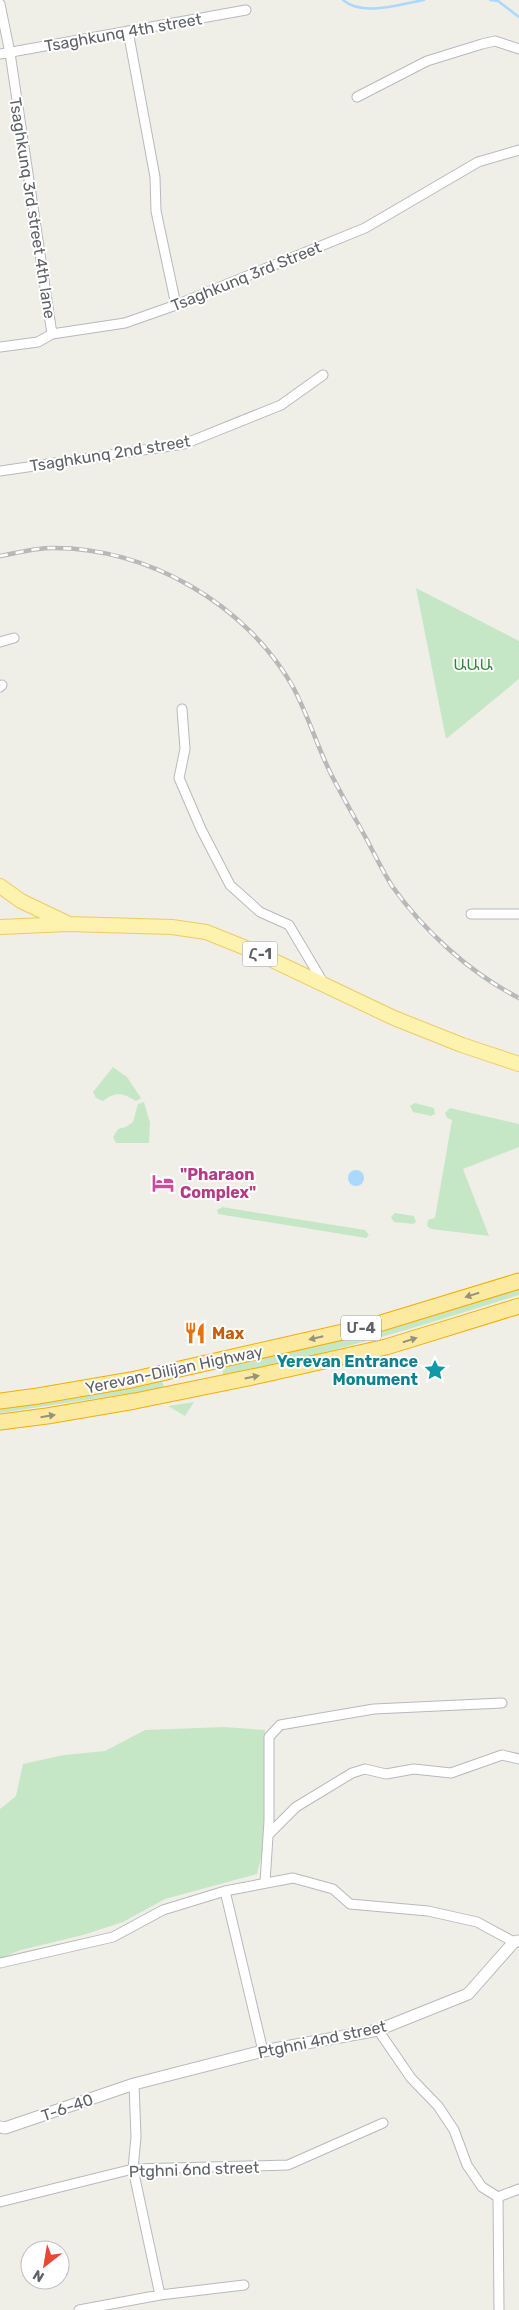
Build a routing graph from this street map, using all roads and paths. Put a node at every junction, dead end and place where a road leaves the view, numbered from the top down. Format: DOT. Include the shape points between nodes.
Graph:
graph roads {
  1 [pos="0,4"];
  2 [pos="246,10"];
  3 [pos="128,31"];
  4 [pos="519,49"];
  5 [pos="10,53"];
  6 [pos="0,54"];
  7 [pos="357,97"];
  8 [pos="519,150"];
  9 [pos="176,305"];
  10 [pos="52,334"];
  11 [pos="0,347"];
  12 [pos="323,375"];
  13 [pos="0,471"];
  14 [pos="14,638"];
  15 [pos="0,642"];
  16 [pos="182,709"];
  17 [pos="0,886"];
  18 [pos="472,914"];
  19 [pos="519,914"];
  20 [pos="68,924"];
  21 [pos="0,928"];
  22 [pos="324,984"];
  23 [pos="504,1059"];
  24 [pos="519,1060"];
  25 [pos="519,1064"];
  26 [pos="519,1281"];
  27 [pos="519,1306"];
  28 [pos="0,1401"];
  29 [pos="0,1422"];
  30 [pos="502,1703"];
  31 [pos="519,1759"];
  32 [pos="268,1835"];
  33 [pos="265,1882"];
  34 [pos="225,1891"];
  35 [pos="516,1941"];
  36 [pos="0,1963"];
  37 [pos="378,2030"];
  38 [pos="262,2051"];
  39 [pos="134,2084"];
  40 [pos="384,2123"];
  41 [pos="0,2128"];
  42 [pos="133,2169"];
  43 [pos="519,2189"];
  44 [pos="498,2196"];
  45 [pos="0,2202"];
  46 [pos="244,2285"];
  47 [pos="160,2295"];
  48 [pos="79,2310"];
  49 [pos="499,2310"];
  1 -- 5 [label="street, Tsaghkunq 3rd street 4th lane"];
  2 -- 3 [label="street, Tsaghkunq 4th street"];
  3 -- 5 [label="street, Tsaghkunq 4th street"];
  3 -- 9 [label="street" via="155,177 156,211"];
  4 -- 7 [label="street" via="495,41 488,42 427,61"];
  5 -- 6 [label="street, Tsaghkunq 4th street"];
  5 -- 10 [label="street, Tsaghkunq 3rd street 4th lane"];
  8 -- 9 [label="street, Tsaghkunq 3rd Street" via="478,162 365,228"];
  9 -- 10 [label="street, Tsaghkunq 3rd Street" via="125,322"];
  10 -- 11 [label="street, Tsaghkunq 3rd Street" via="38,342"];
  12 -- 13 [label="street, Tsaghkunq 2nd street" via="281,406 184,444"];
  14 -- 15 [label="street"];
  16 -- 22 [label="street" via="185,749 179,778 201,829 230,885 260,912 289,925"];
  17 -- 20 [label="main road" via="21,901"];
  18 -- 19 [label="street"];
  20 -- 21 [label="main road, Հ-1"];
  20 -- 22 [label="main road, Հ-1" via="172,927 206,932"];
  22 -- 23 [label="main road, Հ-1" via="454,1042"];
  23 -- 24 [label="main road, Հ-1"];
  23 -- 25 [label="main road, Հ-1"];
  26 -- 28 [label="highway, Yerevan-Dilijan Highway / Մ-4, one-way" via="378,1324 131,1380"];
  29 -- 27 [label="highway, Yerevan-Dilijan Highway / Մ-4, one-way" via="126,1402 262,1375 386,1347"];
  30 -- 32 [label="street" via="374,1709 280,1724 269,1737"];
  31 -- 32 [label="street" via="502,1755 451,1773 414,1769 386,1774 365,1769 346,1776 296,1807"];
  32 -- 33 [label="street"];
  33 -- 34 [label="street"];
  33 -- 35 [label="street" via="293,1878 333,1888 350,1904 428,1911 477,1922"];
  34 -- 36 [label="street" via="163,1910 114,1938"];
  34 -- 38 [label="street"];
  35 -- 37 [label="street, Ptghni 4nd street" via="468,1994"];
  37 -- 38 [label="street, Ptghni 4nd street"];
  37 -- 44 [label="street" via="410,2078 444,2114 454,2130 467,2165 482,2187"];
  38 -- 39 [label="street, Ptghni 4nd street"];
  39 -- 41 [label="street, T-6-40"];
  39 -- 42 [label="street" via="136,2137"];
  40 -- 42 [label="street, Ptghni 6nd street" via="288,2165"];
  42 -- 45 [label="street, Ptghni 6nd street"];
  42 -- 47 [label="street"];
  43 -- 44 [label="street"];
  44 -- 49 [label="street"];
  46 -- 47 [label="street"];
  47 -- 48 [label="street"];
}
